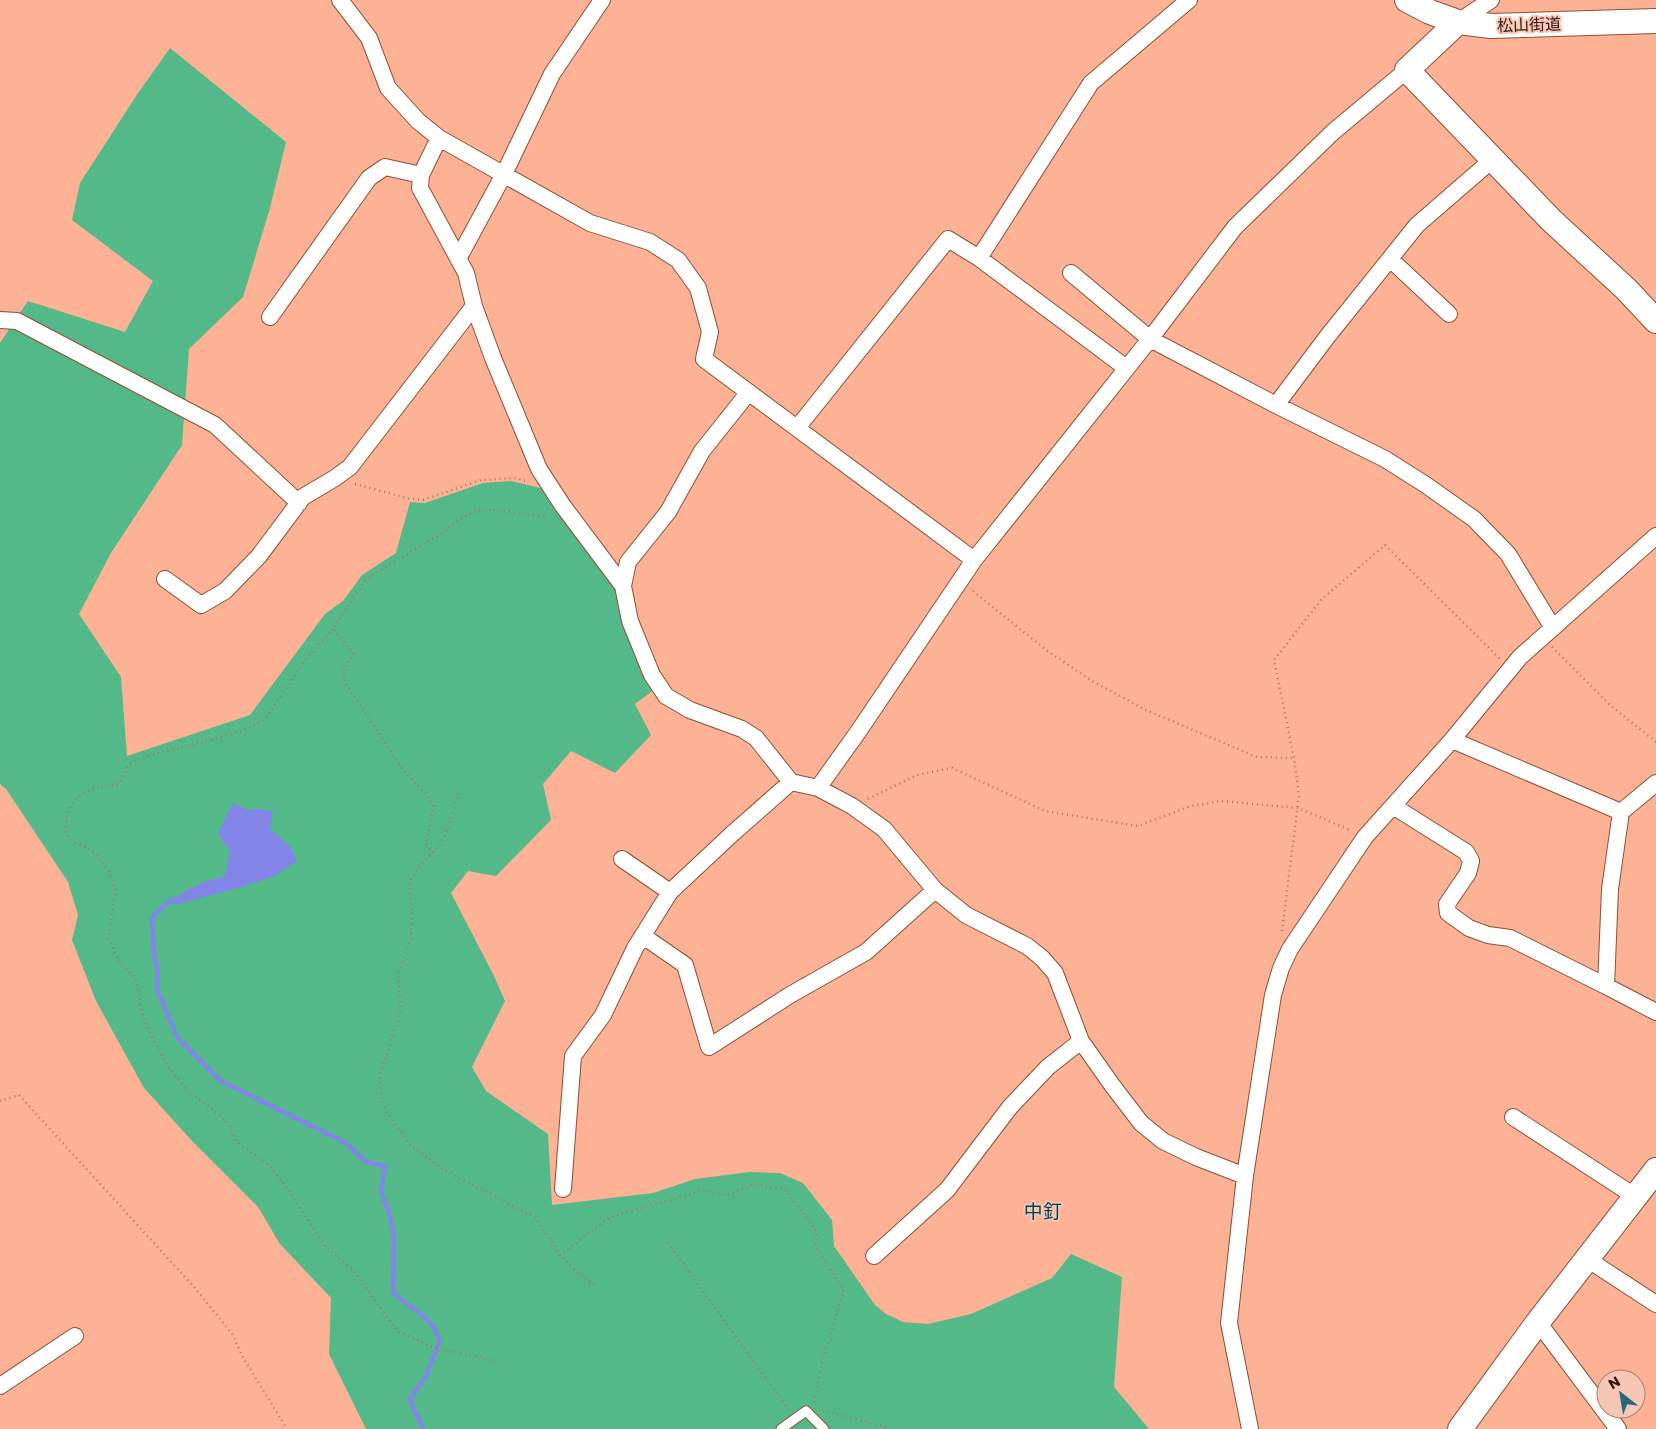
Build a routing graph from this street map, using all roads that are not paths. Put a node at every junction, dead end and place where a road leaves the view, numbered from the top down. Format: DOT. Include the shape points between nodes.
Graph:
graph roads {
  1 [pos="340,0"];
  2 [pos="602,0"];
  3 [pos="1189,0"];
  4 [pos="1407,0"];
  5 [pos="1491,0"];
  6 [pos="1656,21"];
  7 [pos="1458,22"];
  8 [pos="1407,70"];
  9 [pos="439,138"];
  10 [pos="1492,160"];
  11 [pos="504,174"];
  12 [pos="421,175"];
  13 [pos="979,258"];
  14 [pos="458,259"];
  15 [pos="1390,259"];
  16 [pos="1071,273"];
  17 [pos="474,306"];
  18 [pos="1449,314"];
  19 [pos="270,317"];
  20 [pos="0,320"];
  21 [pos="1656,321"];
  22 [pos="1150,339"];
  23 [pos="1125,367"];
  24 [pos="749,392"];
  25 [pos="1276,405"];
  26 [pos="797,428"];
  27 [pos="299,503"];
  28 [pos="1656,536"];
  29 [pos="974,560"];
  30 [pos="165,579"];
  31 [pos="623,586"];
  32 [pos="1548,633"];
  33 [pos="1452,740"];
  34 [pos="791,782"];
  35 [pos="1656,783"];
  36 [pos="818,788"];
  37 [pos="1393,806"];
  38 [pos="1621,812"];
  39 [pos="622,859"];
  40 [pos="935,890"];
  41 [pos="670,892"];
  42 [pos="643,936"];
  43 [pos="1606,986"];
  44 [pos="1656,1012"];
  45 [pos="1080,1041"];
  46 [pos="1513,1117"];
  47 [pos="1656,1170"];
  48 [pos="1245,1176"];
  49 [pos="563,1189"];
  50 [pos="1636,1197"];
  51 [pos="874,1256"];
  52 [pos="1587,1259"];
  53 [pos="1656,1304"];
  54 [pos="1538,1322"];
  55 [pos="75,1336"];
  56 [pos="0,1386"];
  57 [pos="780,1429"];
  58 [pos="824,1429"];
  59 [pos="1250,1429"];
  60 [pos="1460,1429"];
  61 [pos="1618,1429"];
  1 -- 9 [label="street" via="369,38 388,88 418,121"];
  2 -- 11 [label="street" via="552,74"];
  3 -- 13 [label="street" via="1091,83"];
  4 -- 7 [label="street, 松山街道"];
  5 -- 7 [label="street"];
  6 -- 7 [label="street, 松山街道" via="1491,26"];
  7 -- 8 [label="street"];
  8 -- 10 [label="street"];
  8 -- 22 [label="street" via="1333,132 1236,227"];
  9 -- 11 [label="street"];
  9 -- 12 [label="street"];
  10 -- 15 [label="street" via="1417,225"];
  10 -- 21 [label="street"];
  11 -- 14 [label="street"];
  11 -- 24 [label="street" via="590,223 650,242 678,260 698,288 710,332 704,359"];
  12 -- 14 [label="street" via="420,188"];
  12 -- 19 [label="street" via="385,167 369,178"];
  13 -- 23 [label="street"];
  13 -- 26 [label="street" via="948,239"];
  14 -- 17 [label="street" via="466,273"];
  15 -- 18 [label="street"];
  15 -- 25 [label="street"];
  16 -- 22 [label="street"];
  17 -- 27 [label="street" via="350,467"];
  17 -- 31 [label="street" via="536,460 552,488"];
  20 -- 27 [label="street" via="17,321 215,425"];
  22 -- 23 [label="street"];
  22 -- 25 [label="street"];
  23 -- 29 [label="street"];
  24 -- 26 [label="street"];
  24 -- 31 [label="street" via="702,451 668,512 628,562"];
  25 -- 32 [label="street" via="1385,459 1474,519 1508,554"];
  26 -- 29 [label="street"];
  27 -- 30 [label="street" via="259,556 225,591 201,605"];
  28 -- 32 [label="street"];
  29 -- 36 [label="street"];
  31 -- 34 [label="street" via="630,621 652,675 666,696 690,710 742,728 756,738"];
  32 -- 33 [label="street" via="1510,669"];
  33 -- 37 [label="street"];
  33 -- 38 [label="street"];
  34 -- 36 [label="street"];
  34 -- 41 [label="street"];
  35 -- 38 [label="street"];
  36 -- 40 [label="street" via="852,806 884,829"];
  37 -- 43 [label="street" via="1466,852 1471,861 1468,873 1447,904 1448,913 1469,928 1510,938"];
  37 -- 48 [label="street" via="1365,836 1290,949 1281,968 1273,994"];
  38 -- 43 [label="street" via="1610,889"];
  39 -- 41 [label="street"];
  40 -- 42 [label="street" via="866,952 709,1046 685,965"];
  40 -- 45 [label="street" via="966,915 1027,946 1042,958 1055,973"];
  41 -- 42 [label="street"];
  42 -- 49 [label="street" via="603,1015 573,1056"];
  43 -- 44 [label="street"];
  45 -- 48 [label="street" via="1141,1122 1163,1142"];
  45 -- 51 [label="street" via="1048,1067 1010,1106 947,1190"];
  46 -- 50 [label="street"];
  47 -- 50 [label="street"];
  48 -- 59 [label="street" via="1229,1323"];
  50 -- 52 [label="street"];
  52 -- 53 [label="street"];
  52 -- 54 [label="street"];
  54 -- 60 [label="street"];
  54 -- 61 [label="street"];
  55 -- 56 [label="street"];
  57 -- 58 [label="lane" via="806,1411"];
}
